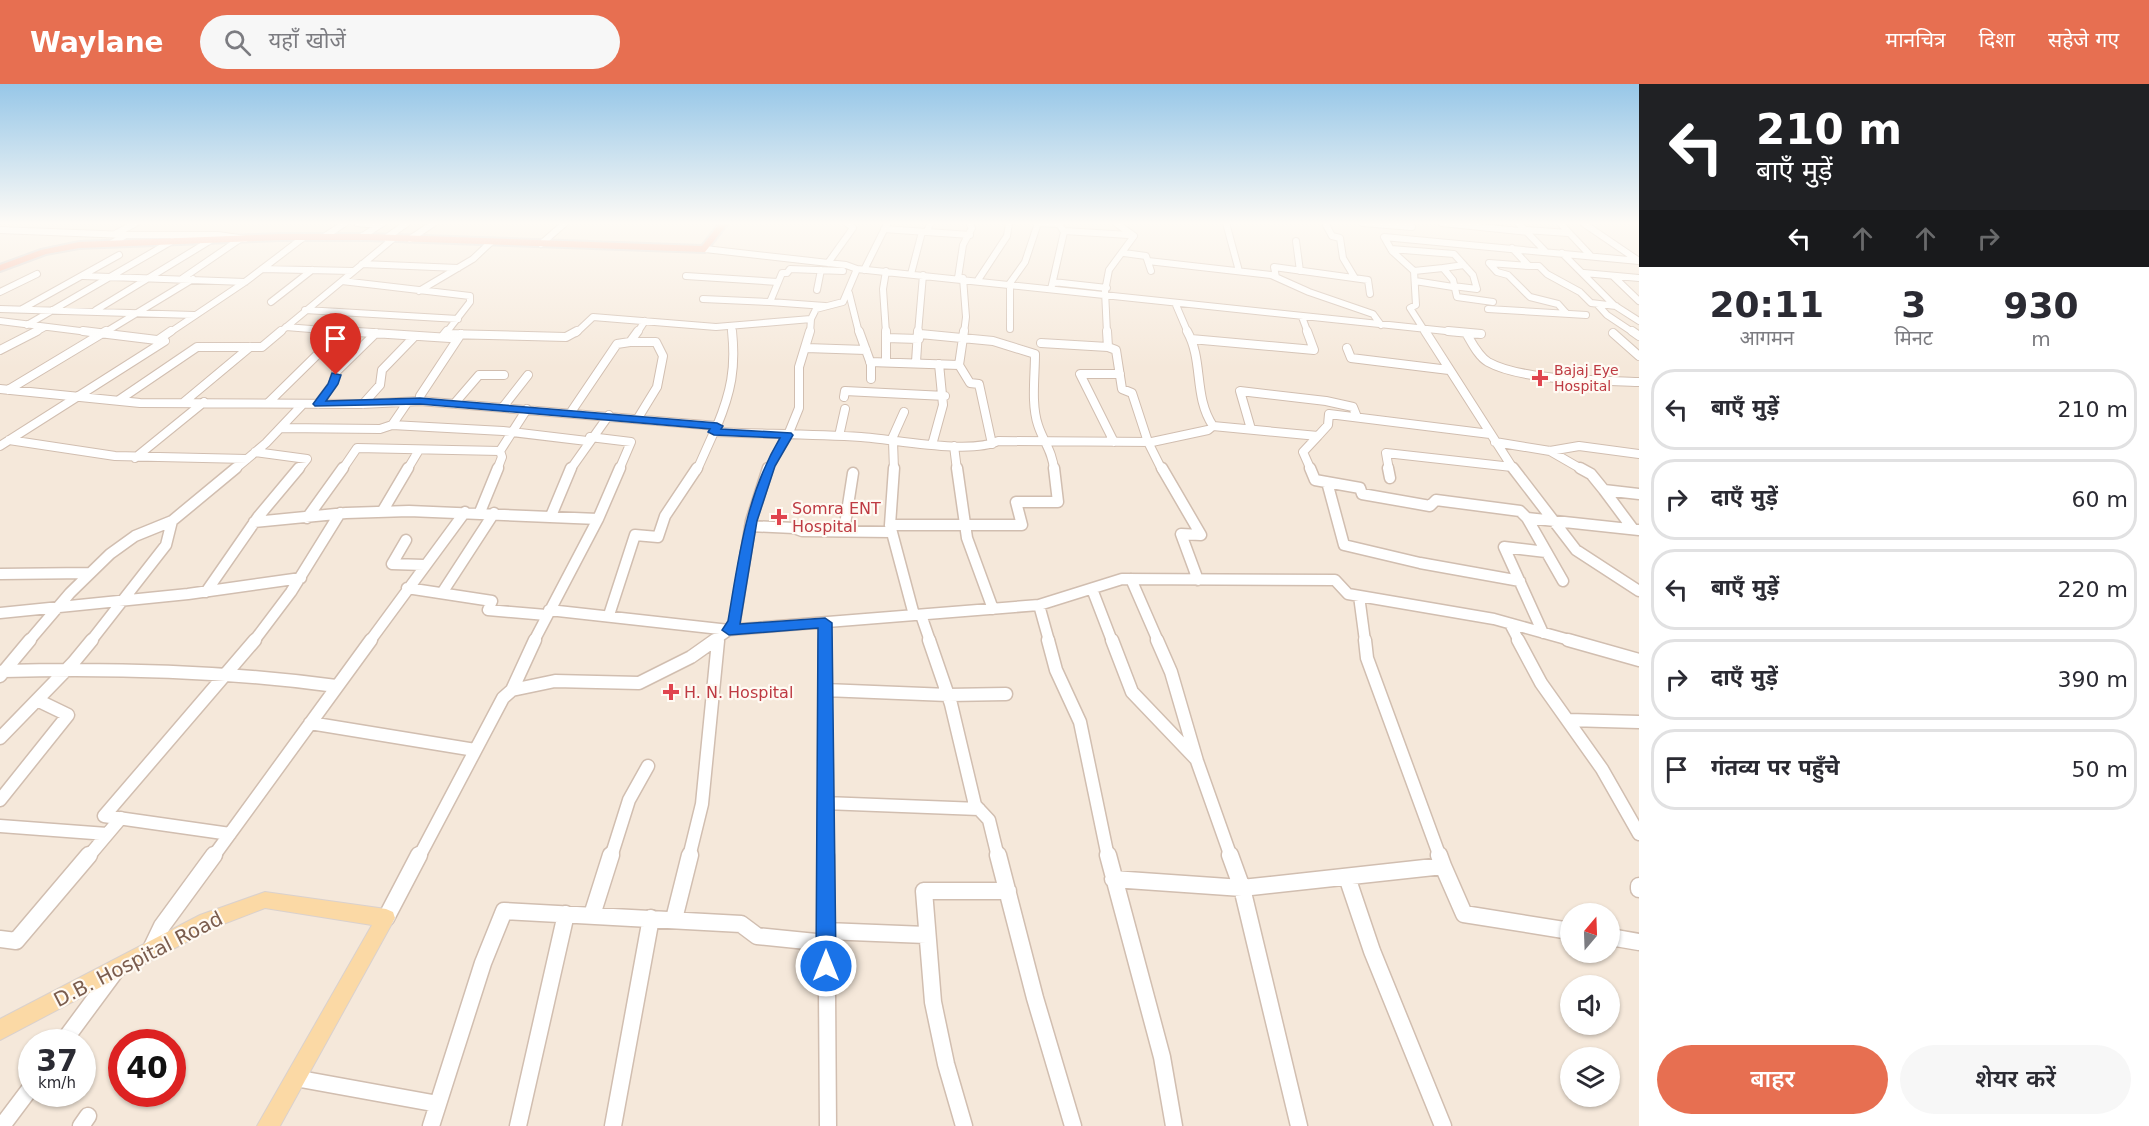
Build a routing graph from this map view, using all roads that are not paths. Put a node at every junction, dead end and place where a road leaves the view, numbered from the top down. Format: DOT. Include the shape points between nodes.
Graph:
graph roads {
  1 [pos="353,271"];
  2 [pos="90,272"];
  3 [pos="120,272"];
  4 [pos="162,272"];
  5 [pos="193,272"];
  6 [pos="259,272"];
  7 [pos="310,272"];
  8 [pos="452,272"];
  9 [pos="788,272"];
  10 [pos="822,272"];
  11 [pos="858,272"];
  12 [pos="881,272"];
  13 [pos="886,272"];
  14 [pos="961,272"];
  15 [pos="984,272"];
  16 [pos="1018,272"];
  17 [pos="1055,272"];
  18 [pos="1111,272"];
  19 [pos="1243,272"];
  20 [pos="1275,272"];
  21 [pos="1305,272"];
  22 [pos="1351,272"];
  23 [pos="1414,272"];
  24 [pos="1446,272"];
  25 [pos="1470,272"];
  26 [pos="1497,272"];
  27 [pos="1545,272"];
  28 [pos="1584,273"];
  29 [pos="37,274"];
  30 [pos="911,274"];
  31 [pos="923,275"];
  32 [pos="83,276"];
  33 [pos="686,276"];
  34 [pos="1613,276"];
  35 [pos="111,277"];
  36 [pos="1276,277"];
  37 [pos="152,278"];
  38 [pos="183,278"];
  39 [pos="960,278"];
  40 [pos="1355,278"];
  41 [pos="193,279"];
  42 [pos="1639,279"];
  43 [pos="978,280"];
  44 [pos="342,281"];
  45 [pos="1415,281"];
  46 [pos="245,282"];
  47 [pos="778,282"];
  48 [pos="1010,283"];
  49 [pos="1052,286"];
  50 [pos="1453,287"];
  51 [pos="1107,288"];
  52 [pos="729,290"];
  53 [pos="817,290"];
  54 [pos="419,291"];
  55 [pos="0,292"];
  56 [pos="849,293"];
  57 [pos="1370,294"];
  58 [pos="1106,297"];
  59 [pos="703,299"];
  60 [pos="724,301"];
  61 [pos="1639,301"];
  62 [pos="271,302"];
  63 [pos="1493,302"];
  64 [pos="770,303"];
  65 [pos="1597,304"];
  66 [pos="1176,305"];
  67 [pos="828,306"];
  68 [pos="1619,308"];
  69 [pos="0,309"];
  70 [pos="20,309"];
  71 [pos="1488,309"];
  72 [pos="52,310"];
  73 [pos="305,310"];
  74 [pos="94,311"];
  75 [pos="1639,311"];
  76 [pos="138,312"];
  77 [pos="1566,313"];
  78 [pos="194,315"];
  79 [pos="1586,315"];
  80 [pos="1302,317"];
  81 [pos="458,319"];
  82 [pos="811,319"];
  83 [pos="0,321"];
  84 [pos="645,321"];
  85 [pos="1639,321"];
  86 [pos="27,325"];
  87 [pos="1381,325"];
  88 [pos="731,326"];
  89 [pos="45,327"];
  90 [pos="286,327"];
  91 [pos="337,329"];
  92 [pos="1010,329"];
  93 [pos="1423,329"];
  94 [pos="376,333"];
  95 [pos="1466,333"];
  96 [pos="1613,333"];
  97 [pos="1481,334"];
  98 [pos="102,335"];
  99 [pos="444,336"];
  100 [pos="459,336"];
  101 [pos="1639,336"];
  102 [pos="919,337"];
  103 [pos="413,338"];
  104 [pos="886,338"];
  105 [pos="963,338"];
  106 [pos="1191,339"];
  107 [pos="158,340"];
  108 [pos="630,342"];
  109 [pos="1041,342"];
  110 [pos="0,344"];
  111 [pos="11,345"];
  112 [pos="250,347"];
  113 [pos="1108,347"];
  114 [pos="806,348"];
  115 [pos="1347,348"];
  116 [pos="0,350"];
  117 [pos="866,350"];
  118 [pos="1639,356"];
  119 [pos="870,362"];
  120 [pos="886,362"];
  121 [pos="916,362"];
  122 [pos="939,364"];
  123 [pos="959,364"];
  124 [pos="1449,370"];
  125 [pos="1120,374"];
  126 [pos="504,375"];
  127 [pos="528,375"];
  128 [pos="871,379"];
  129 [pos="1635,382"];
  130 [pos="4,389"];
  131 [pos="1639,392"];
  132 [pos="0,395"];
  133 [pos="80,396"];
  134 [pos="945,396"];
  135 [pos="844,397"];
  136 [pos="119,400"];
  137 [pos="420,401"];
  138 [pos="184,402"];
  139 [pos="204,402"];
  140 [pos="268,403"];
  141 [pos="407,403"];
  142 [pos="303,404"];
  143 [pos="318,404"];
  144 [pos="363,404"];
  145 [pos="454,404"];
  146 [pos="503,407"];
  147 [pos="527,409"];
  148 [pos="845,409"];
  149 [pos="571,412"];
  150 [pos="904,412"];
  151 [pos="609,415"];
  152 [pos="1357,417"];
  153 [pos="638,418"];
  154 [pos="392,425"];
  155 [pos="1213,426"];
  156 [pos="281,428"];
  157 [pos="716,429"];
  158 [pos="1251,429"];
  159 [pos="510,434"];
  160 [pos="788,435"];
  161 [pos="839,436"];
  162 [pos="1318,436"];
  163 [pos="1493,438"];
  164 [pos="0,439"];
  165 [pos="589,439"];
  166 [pos="10,440"];
  167 [pos="892,441"];
  168 [pos="1044,442"];
  169 [pos="1114,442"];
  170 [pos="1148,442"];
  171 [pos="932,444"];
  172 [pos="992,444"];
  173 [pos="0,446"];
  174 [pos="954,446"];
  175 [pos="419,450"];
  176 [pos="500,451"];
  177 [pos="1550,451"];
  178 [pos="1639,454"];
  179 [pos="251,455"];
  180 [pos="135,458"];
  181 [pos="1512,467"];
  182 [pos="853,473"];
  183 [pos="1390,478"];
  184 [pos="1327,482"];
  185 [pos="1604,490"];
  186 [pos="1639,494"];
  187 [pos="382,512"];
  188 [pos="465,512"];
  189 [pos="480,512"];
  190 [pos="340,513"];
  191 [pos="494,513"];
  192 [pos="551,516"];
  193 [pos="307,518"];
  194 [pos="1527,518"];
  195 [pos="598,519"];
  196 [pos="172,521"];
  197 [pos="1553,521"];
  198 [pos="254,522"];
  199 [pos="965,524"];
  200 [pos="750,526"];
  201 [pos="891,528"];
  202 [pos="1636,530"];
  203 [pos="844,531"];
  204 [pos="406,540"];
  205 [pos="1546,552"];
  206 [pos="424,566"];
  207 [pos="89,573"];
  208 [pos="0,574"];
  209 [pos="301,578"];
  210 [pos="1131,579"];
  211 [pos="1198,579"];
  212 [pos="1520,581"];
  213 [pos="1563,581"];
  214 [pos="407,588"];
  215 [pos="1092,588"];
  216 [pos="1639,591"];
  217 [pos="206,592"];
  218 [pos="442,593"];
  219 [pos="1359,596"];
  220 [pos="124,600"];
  221 [pos="59,605"];
  222 [pos="1039,605"];
  223 [pos="993,609"];
  224 [pos="547,612"];
  225 [pos="0,613"];
  226 [pos="609,615"];
  227 [pos="917,615"];
  228 [pos="825,623"];
  229 [pos="1510,624"];
  230 [pos="729,630"];
  231 [pos="1543,633"];
  232 [pos="718,641"];
  233 [pos="1639,660"];
  234 [pos="67,669"];
  235 [pos="2,674"];
  236 [pos="226,674"];
  237 [pos="336,686"];
  238 [pos="512,690"];
  239 [pos="825,690"];
  240 [pos="1006,694"];
  241 [pos="948,695"];
  242 [pos="37,700"];
  243 [pos="1569,720"];
  244 [pos="1639,722"];
  245 [pos="310,723"];
  246 [pos="0,738"];
  247 [pos="476,750"];
  248 [pos="1197,761"];
  249 [pos="648,766"];
  250 [pos="0,800"];
  251 [pos="825,803"];
  252 [pos="979,809"];
  253 [pos="121,818"];
  254 [pos="0,826"];
  255 [pos="1639,832"];
  256 [pos="107,834"];
  257 [pos="230,834"];
  258 [pos="1443,866"];
  259 [pos="1347,877"];
  260 [pos="1113,879"];
  261 [pos="1242,888"];
  262 [pos="1008,891"];
  263 [pos="566,914"];
  264 [pos="591,915"];
  265 [pos="386,918"];
  266 [pos="651,918"];
  267 [pos="674,919"];
  268 [pos="1560,929"];
  269 [pos="926,935"];
  270 [pos="826,937"];
  271 [pos="0,939"];
  272 [pos="1620,939"];
  273 [pos="1639,942"];
  274 [pos="151,949"];
  275 [pos="119,966"];
  276 [pos="73,1029"];
  277 [pos="0,1030"];
  278 [pos="296,1078"];
  279 [pos="438,1104"];
  280 [pos="18,1105"];
  281 [pos="2,1126"];
  282 [pos="268,1126"];
  283 [pos="431,1126"];
  284 [pos="518,1126"];
  285 [pos="614,1126"];
  286 [pos="828,1126"];
  287 [pos="964,1126"];
  288 [pos="1073,1126"];
  289 [pos="1174,1126"];
  290 [pos="1299,1126"];
  291 [pos="1443,1126"];
  1 -- 44 [label="street"];
  2 -- 32 [label="street"];
  3 -- 35 [label="street"];
  4 -- 37 [label="street"];
  5 -- 38 [label="street"];
  6 -- 46 [label="street"];
  7 -- 62 [label="street"];
  8 -- 54 [label="street"];
  9 -- 47 [label="street" via="782,273"];
  10 -- 53 [label="street"];
  11 -- 56 [label="street"];
  12 -- 13 [label="street"];
  13 -- 30 [label="street"];
  13 -- 104 [label="street"];
  14 -- 39 [label="street"];
  15 -- 43 [label="street"];
  16 -- 48 [label="street"];
  17 -- 49 [label="street"];
  18 -- 51 [label="street"];
  19 -- 36 [label="street"];
  20 -- 36 [label="street"];
  21 -- 40 [label="street"];
  22 -- 40 [label="street"];
  23 -- 45 [label="street"];
  24 -- 50 [label="street"];
  25 -- 50 [label="street" via="1477,290"];
  26 -- 77 [label="street" via="1508,275 1530,297 1558,304"];
  27 -- 65 [label="street"];
  28 -- 34 [label="street"];
  28 -- 68 [label="street"];
  29 -- 55 [label="street"];
  30 -- 31 [label="street"];
  31 -- 39 [label="street"];
  31 -- 102 [label="street"];
  32 -- 35 [label="street"];
  32 -- 70 [label="street"];
  33 -- 47 [label="street"];
  34 -- 42 [label="street"];
  34 -- 61 [label="street"];
  35 -- 37 [label="street"];
  35 -- 72 [label="street"];
  36 -- 87 [label="street" via="1373,314"];
  37 -- 38 [label="street"];
  37 -- 74 [label="street"];
  38 -- 41 [label="street"];
  39 -- 43 [label="street"];
  39 -- 105 [label="street" via="966,317"];
  40 -- 57 [label="street" via="1368,280"];
  41 -- 46 [label="street"];
  41 -- 76 [label="street"];
  43 -- 48 [label="street"];
  44 -- 54 [label="street"];
  44 -- 73 [label="street"];
  45 -- 50 [label="street"];
  45 -- 93 [label="street" via="1416,305 1410,308"];
  46 -- 78 [label="street"];
  47 -- 64 [label="street"];
  48 -- 49 [label="street"];
  48 -- 92 [label="street"];
  49 -- 51 [label="street"];
  49 -- 58 [label="street"];
  50 -- 63 [label="street" via="1457,297"];
  51 -- 58 [label="street"];
  52 -- 60 [label="street"];
  54 -- 81 [label="street" via="470,296"];
  56 -- 67 [label="street" via="843,302"];
  56 -- 117 [label="street"];
  58 -- 66 [label="street"];
  58 -- 113 [label="street"];
  59 -- 60 [label="street"];
  60 -- 64 [label="street"];
  64 -- 67 [label="street"];
  65 -- 68 [label="street"];
  65 -- 101 [label="street"];
  66 -- 80 [label="street"];
  66 -- 106 [label="street" via="1178,320"];
  67 -- 82 [label="street" via="816,309"];
  68 -- 75 [label="street"];
  68 -- 85 [label="street"];
  69 -- 70 [label="street"];
  70 -- 72 [label="street"];
  70 -- 83 [label="street"];
  71 -- 77 [label="street"];
  72 -- 74 [label="street"];
  72 -- 86 [label="street"];
  73 -- 81 [label="street"];
  73 -- 90 [label="street"];
  74 -- 76 [label="street"];
  76 -- 78 [label="street"];
  76 -- 98 [label="street"];
  77 -- 79 [label="street"];
  78 -- 107 [label="street"];
  80 -- 87 [label="street"];
  80 -- 106 [label="street" via="1314,351"];
  81 -- 99 [label="street"];
  82 -- 88 [label="street"];
  82 -- 114 [label="street"];
  83 -- 86 [label="street"];
  84 -- 88 [label="street"];
  84 -- 100 [label="street" via="594,317 566,337"];
  84 -- 108 [label="street"];
  86 -- 89 [label="street"];
  87 -- 93 [label="street"];
  88 -- 157 [label="street" via="735,361 728,400"];
  89 -- 98 [label="street"];
  89 -- 111 [label="street"];
  90 -- 91 [label="street"];
  90 -- 112 [label="street" via="262,347"];
  91 -- 94 [label="street"];
  91 -- 140 [label="street" via="323,349"];
  93 -- 95 [label="street"];
  93 -- 124 [label="street"];
  94 -- 103 [label="street"];
  94 -- 143 [label="street" via="336,372 333,384"];
  95 -- 97 [label="street"];
  95 -- 129 [label="street" via="1491,364"];
  96 -- 118 [label="street"];
  98 -- 107 [label="street"];
  98 -- 130 [label="street"];
  99 -- 100 [label="street"];
  99 -- 103 [label="street"];
  100 -- 137 [label="street"];
  102 -- 104 [label="street"];
  102 -- 105 [label="street"];
  102 -- 121 [label="street"];
  103 -- 144 [label="street" via="382,370 380,385"];
  104 -- 120 [label="street"];
  105 -- 123 [label="street"];
  105 -- 168 [label="street" via="993,341 1035,354 1035,411"];
  106 -- 155 [label="street" via="1202,411"];
  107 -- 133 [label="street" via="165,341"];
  108 -- 149 [label="street" via="617,344"];
  108 -- 153 [label="street" via="656,342 663,356 657,387"];
  109 -- 113 [label="street"];
  110 -- 111 [label="street"];
  111 -- 116 [label="street"];
  112 -- 136 [label="street" via="197,347"];
  112 -- 138 [label="street"];
  113 -- 125 [label="street" via="1116,350"];
  114 -- 117 [label="street"];
  114 -- 160 [label="street" via="799,367 799,408"];
  115 -- 124 [label="street" via="1351,358"];
  117 -- 119 [label="street"];
  119 -- 120 [label="street"];
  119 -- 128 [label="street"];
  120 -- 121 [label="street"];
  121 -- 122 [label="street"];
  122 -- 123 [label="street"];
  122 -- 134 [label="street"];
  123 -- 172 [label="street" via="970,383 979,384"];
  124 -- 163 [label="street"];
  125 -- 169 [label="street" via="1080,374"];
  125 -- 170 [label="street" via="1122,389 1132,393"];
  126 -- 145 [label="street" via="479,375"];
  127 -- 146 [label="street"];
  129 -- 131 [label="street"];
  130 -- 132 [label="street"];
  130 -- 133 [label="street"];
  133 -- 136 [label="street"];
  133 -- 166 [label="street"];
  134 -- 135 [label="street" via="845,391"];
  134 -- 171 [label="street"];
  136 -- 138 [label="street"];
  137 -- 141 [label="street"];
  137 -- 145 [label="street"];
  138 -- 139 [label="street"];
  139 -- 140 [label="street"];
  139 -- 180 [label="street"];
  140 -- 142 [label="street"];
  141 -- 144 [label="street"];
  141 -- 154 [label="street"];
  142 -- 143 [label="street"];
  142 -- 156 [label="street"];
  143 -- 144 [label="street"];
  145 -- 146 [label="street"];
  146 -- 147 [label="street"];
  147 -- 149 [label="street"];
  147 -- 159 [label="street"];
  148 -- 161 [label="street"];
  149 -- 151 [label="street"];
  150 -- 167 [label="street"];
  151 -- 153 [label="street"];
  151 -- 165 [label="street"];
  152 -- 158 [label="street" via="1353,407 1326,401 1240,391"];
  152 -- 162 [label="street" via="1329,414 1328,425"];
  152 -- 163 [label="street"];
  153 -- 157 [label="street"];
  154 -- 156 [label="street" via="380,429"];
  154 -- 159 [label="street"];
  155 -- 158 [label="street"];
  155 -- 170 [label="street"];
  156 -- 179 [label="street"];
  157 -- 160 [label="street"];
  157 -- 226 [label="street" via="696,471 665,516 658,537 635,534"];
  158 -- 162 [label="street"];
  159 -- 165 [label="street"];
  159 -- 176 [label="street"];
  160 -- 161 [label="street"];
  160 -- 200 [label="street" via="769,466"];
  161 -- 167 [label="street"];
  162 -- 184 [label="street" via="1303,452 1315,480"];
  163 -- 177 [label="street"];
  163 -- 181 [label="street"];
  164 -- 166 [label="street"];
  165 -- 192 [label="street" via="573,463"];
  165 -- 195 [label="street" via="631,442"];
  166 -- 173 [label="street"];
  166 -- 180 [label="street"];
  167 -- 171 [label="street"];
  167 -- 201 [label="street"];
  168 -- 169 [label="street"];
  168 -- 172 [label="street"];
  168 -- 199 [label="street" via="1053,456 1058,502 1016,502 1023,525"];
  169 -- 170 [label="street"];
  170 -- 211 [label="street" via="1202,535 1181,534"];
  171 -- 174 [label="street"];
  172 -- 174 [label="street"];
  174 -- 199 [label="street"];
  175 -- 176 [label="street"];
  175 -- 187 [label="street"];
  175 -- 193 [label="street" via="357,448"];
  176 -- 189 [label="street" via="502,457"];
  177 -- 178 [label="street" via="1579,446"];
  177 -- 185 [label="street" via="1591,474"];
  179 -- 180 [label="street"];
  179 -- 196 [label="street"];
  179 -- 198 [label="street" via="307,459"];
  181 -- 183 [label="street" via="1386,453"];
  181 -- 197 [label="street"];
  182 -- 203 [label="street"];
  184 -- 194 [label="street" via="1360,488 1362,494 1430,506 1436,500 1520,511"];
  184 -- 212 [label="street" via="1344,545"];
  185 -- 186 [label="street"];
  185 -- 202 [label="street"];
  187 -- 188 [label="street"];
  187 -- 190 [label="street"];
  188 -- 189 [label="street"];
  188 -- 206 [label="street"];
  189 -- 191 [label="street"];
  190 -- 193 [label="street"];
  190 -- 209 [label="street"];
  191 -- 192 [label="street"];
  191 -- 218 [label="street"];
  192 -- 195 [label="street"];
  193 -- 198 [label="street"];
  194 -- 197 [label="street"];
  194 -- 205 [label="street"];
  195 -- 224 [label="street"];
  196 -- 207 [label="street" via="135,536"];
  196 -- 220 [label="street" via="166,545"];
  197 -- 202 [label="street"];
  197 -- 216 [label="street" via="1576,550"];
  198 -- 217 [label="street"];
  199 -- 201 [label="street"];
  199 -- 223 [label="street"];
  200 -- 203 [label="street"];
  200 -- 230 [label="street" via="735,621"];
  201 -- 203 [label="street"];
  201 -- 227 [label="street"];
  204 -- 206 [label="street" via="392,564"];
  205 -- 212 [label="street" via="1504,547"];
  205 -- 213 [label="street"];
  206 -- 214 [label="street"];
  207 -- 208 [label="street"];
  207 -- 221 [label="street"];
  209 -- 217 [label="street"];
  209 -- 236 [label="street"];
  210 -- 211 [label="street"];
  210 -- 215 [label="street"];
  210 -- 248 [label="street" via="1171,672"];
  211 -- 219 [label="street" via="1335,580 1348,594"];
  212 -- 231 [label="street"];
  214 -- 218 [label="street"];
  214 -- 237 [label="street"];
  215 -- 222 [label="street"];
  215 -- 248 [label="street" via="1132,692"];
  217 -- 220 [label="street"];
  218 -- 224 [label="street" via="492,601 488,610"];
  219 -- 229 [label="street"];
  219 -- 258 [label="street" via="1367,658"];
  220 -- 221 [label="street"];
  220 -- 234 [label="street"];
  221 -- 225 [label="street"];
  221 -- 235 [label="street"];
  222 -- 223 [label="street"];
  222 -- 260 [label="street" via="1056,670 1080,722"];
  223 -- 227 [label="street"];
  224 -- 226 [label="street"];
  224 -- 238 [label="street"];
  226 -- 230 [label="street"];
  227 -- 228 [label="street"];
  227 -- 241 [label="street"];
  228 -- 230 [label="street"];
  228 -- 239 [label="street"];
  229 -- 231 [label="street"];
  229 -- 243 [label="street" via="1541,683"];
  230 -- 232 [label="street"];
  231 -- 233 [label="street"];
  232 -- 238 [label="street" via="639,683 555,681"];
  232 -- 267 [label="street" via="702,804"];
  234 -- 235 [label="street"];
  234 -- 236 [label="street"];
  234 -- 242 [label="street"];
  236 -- 237 [label="street"];
  236 -- 253 [label="street" via="104,816"];
  237 -- 245 [label="street"];
  238 -- 247 [label="street" via="503,698"];
  239 -- 241 [label="street"];
  239 -- 251 [label="street"];
  240 -- 241 [label="street"];
  241 -- 252 [label="street"];
  242 -- 246 [label="street"];
  242 -- 250 [label="street" via="68,715"];
  243 -- 244 [label="street"];
  243 -- 255 [label="street"];
  245 -- 247 [label="street"];
  245 -- 257 [label="street"];
  247 -- 265 [label="street"];
  248 -- 261 [label="street"];
  249 -- 264 [label="street" via="629,800"];
  251 -- 252 [label="street"];
  251 -- 270 [label="street"];
  252 -- 262 [label="street" via="989,820"];
  253 -- 256 [label="street"];
  253 -- 257 [label="street"];
  254 -- 256 [label="street"];
  256 -- 271 [label="street" via="16,941"];
  257 -- 274 [label="street" via="162,926"];
  258 -- 259 [label="street"];
  258 -- 268 [label="street" via="1464,914"];
  259 -- 261 [label="street"];
  259 -- 291 [label="street" via="1372,951"];
  260 -- 261 [label="street"];
  260 -- 289 [label="street" via="1162,1057"];
  261 -- 290 [label="street"];
  262 -- 269 [label="street" via="924,891"];
  262 -- 288 [label="street"];
  263 -- 264 [label="street"];
  263 -- 279 [label="street" via="504,910"];
  263 -- 284 [label="street"];
  264 -- 266 [label="street"];
  265 -- 274 [label="main road, D.B. Hospital Road" via="265,900 207,921"];
  265 -- 278 [label="main road"];
  266 -- 267 [label="street"];
  266 -- 285 [label="street"];
  267 -- 270 [label="street" via="741,924 757,936"];
  269 -- 270 [label="street"];
  269 -- 287 [label="street" via="933,1002"];
  270 -- 286 [label="street"];
  272 -- 273 [label="street"];
  274 -- 275 [label="main road, D.B. Hospital Road"];
  275 -- 276 [label="street"];
  275 -- 277 [label="main road, D.B. Hospital Road"];
  278 -- 279 [label="street"];
  278 -- 282 [label="main road"];
  279 -- 283 [label="street"];
  280 -- 281 [label="street"];
}
